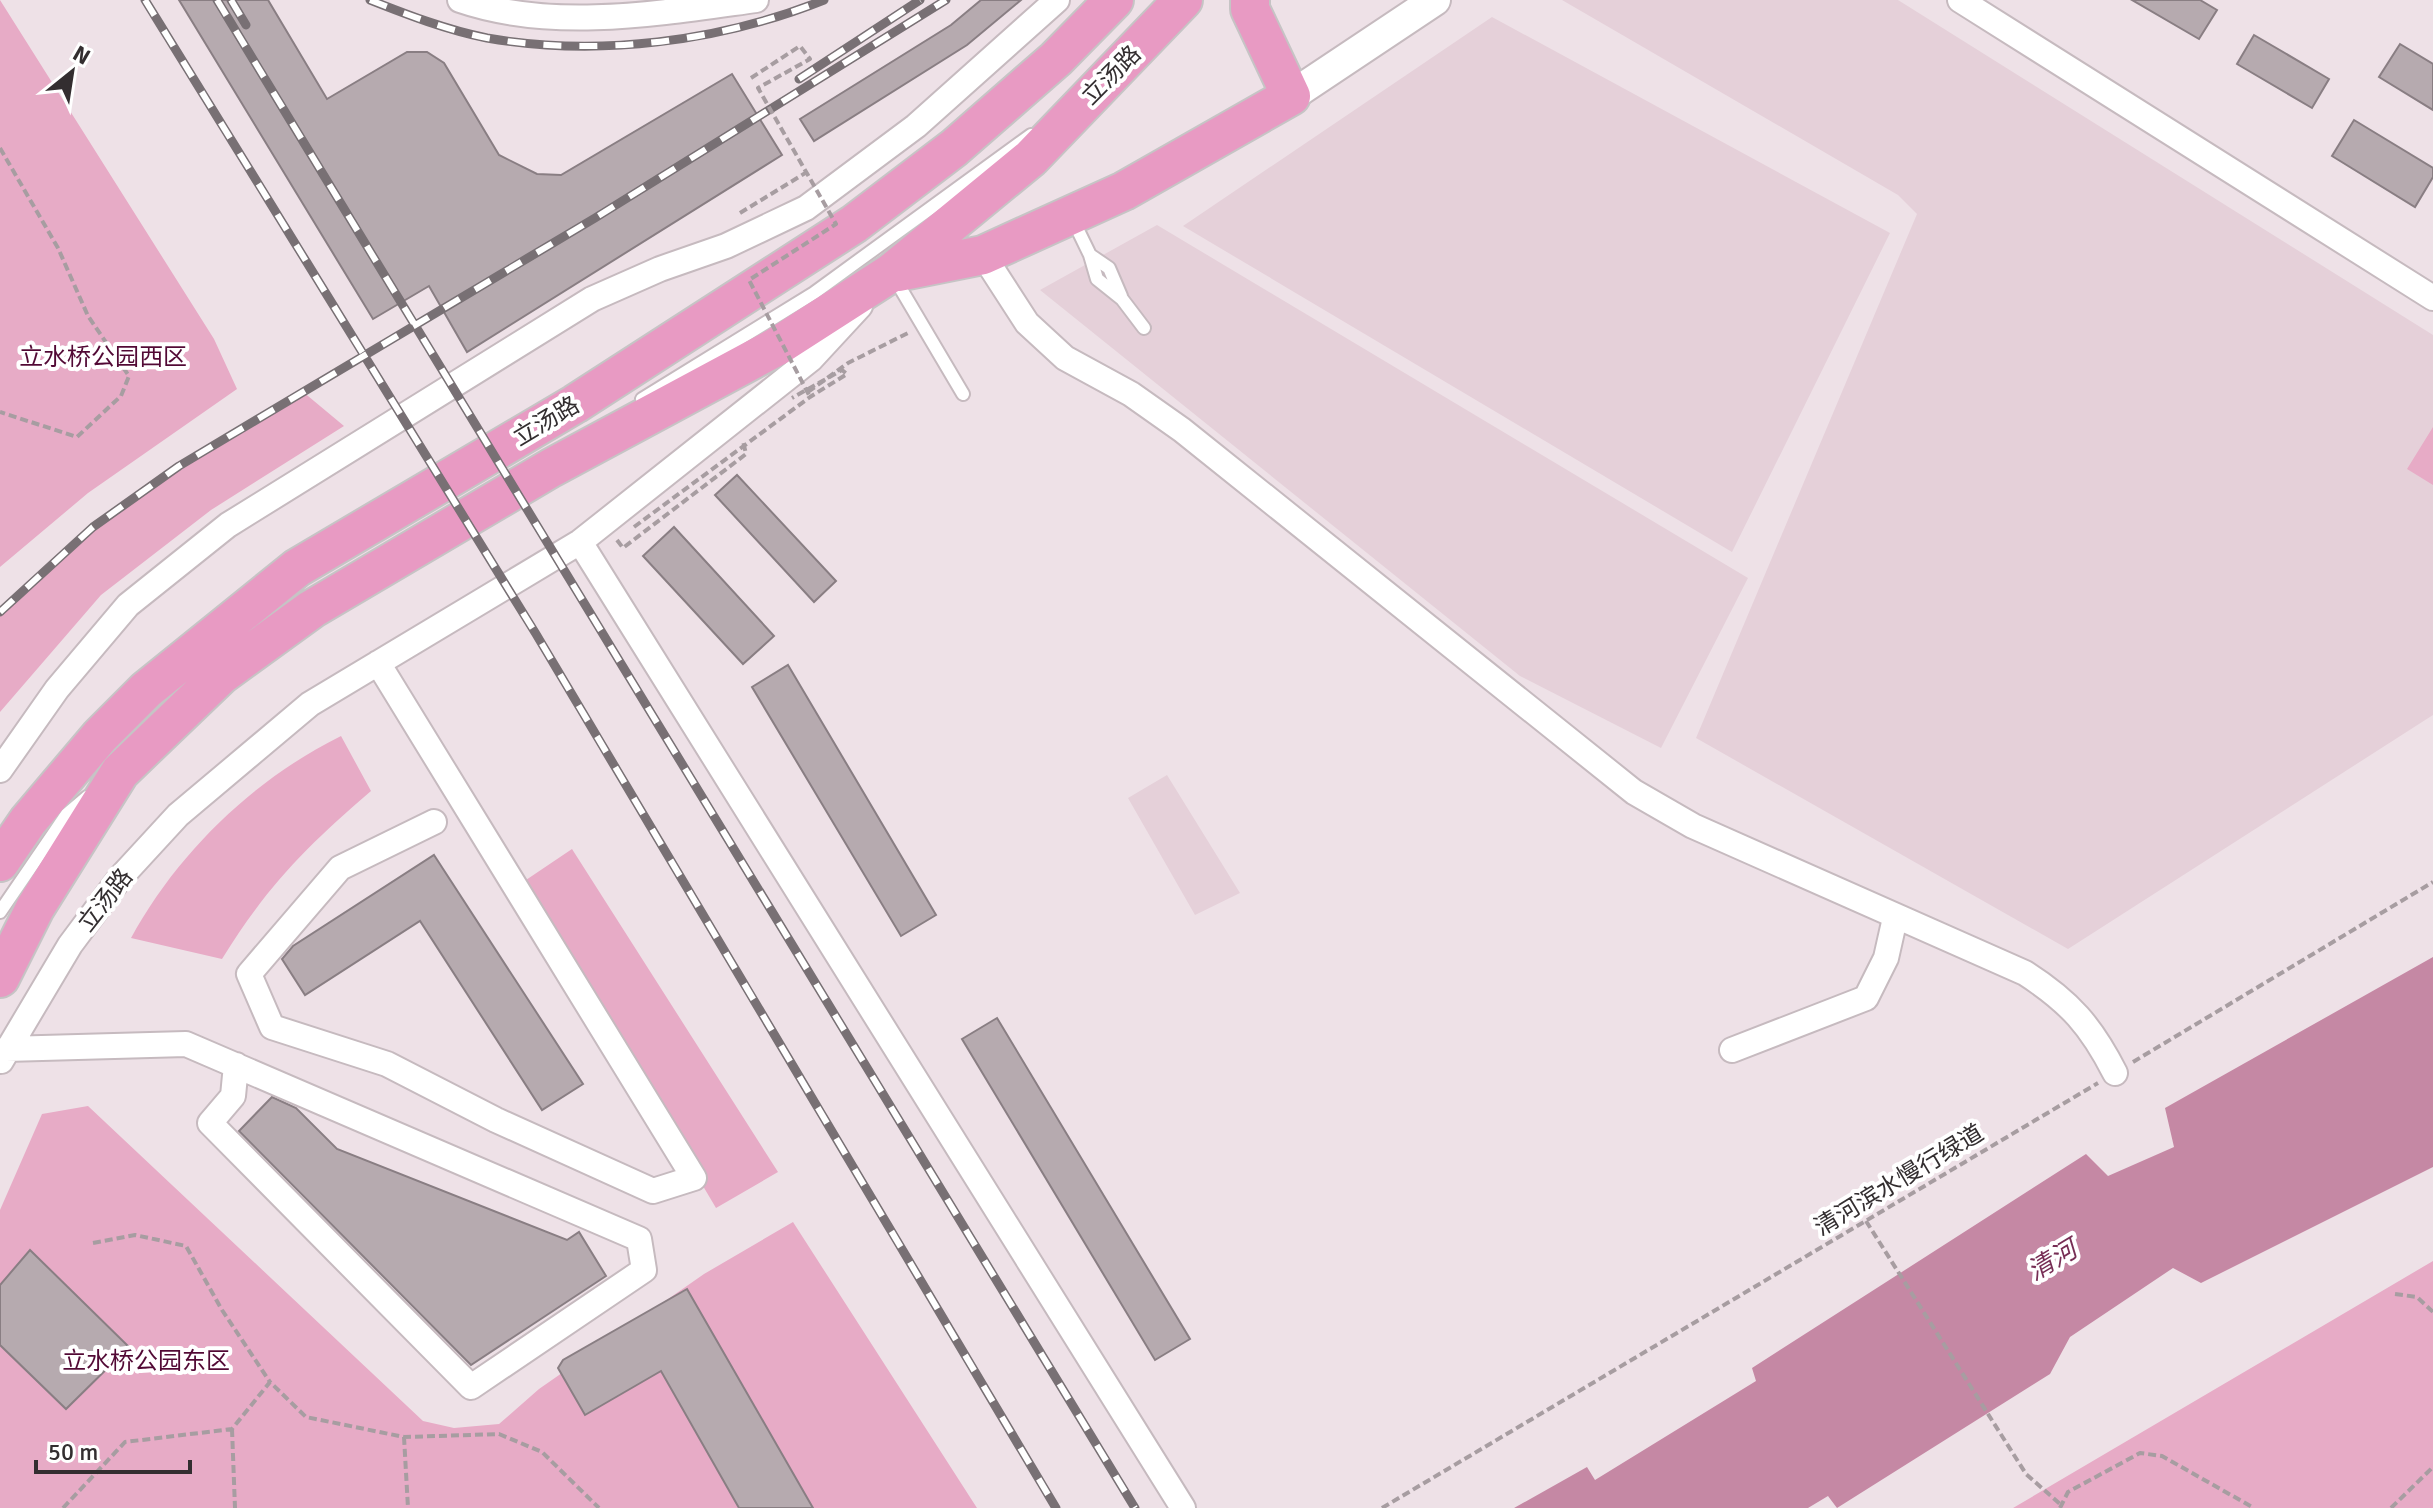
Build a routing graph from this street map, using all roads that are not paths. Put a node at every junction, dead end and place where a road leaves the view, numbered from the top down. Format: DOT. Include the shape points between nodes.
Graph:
graph roads {
  1 [pos="460,0"];
  2 [pos="756,0"];
  3 [pos="1057,0"];
  4 [pos="1114,0"];
  5 [pos="1183,0"];
  6 [pos="1250,0"];
  7 [pos="1435,0"];
  8 [pos="1960,0"];
  9 [pos="1093,92"];
  10 [pos="1291,96"];
  11 [pos="1071,215"];
  12 [pos="983,255"];
  13 [pos="891,273"];
  14 [pos="2433,298"];
  15 [pos="1144,328"];
  16 [pos="963,394"];
  17 [pos="630,406"];
  18 [pos="606,424"];
  19 [pos="551,468"];
  20 [pos="580,542"];
  21 [pos="378,663"];
  22 [pos="0,770"];
  23 [pos="120,772"];
  24 [pos="434,822"];
  25 [pos="0,862"];
  26 [pos="0,912"];
  27 [pos="1895,918"];
  28 [pos="0,978"];
  29 [pos="1732,1050"];
  30 [pos="3,1056"];
  31 [pos="236,1065"];
  32 [pos="2115,1073"];
  33 [pos="1183,1508"];
  1 -- 2 [label="street" via="493,11 629,18"];
  3 -- 22 [label="street" via="916,126 806,208 592,299 228,525 128,605 57,689"];
  4 -- 25 [label="main road, 立汤路" via="966,138 854,224 575,404 297,568 109,726"];
  5 -- 9 [label="main road, 立汤路"];
  6 -- 10 [label="main road"];
  7 -- 10 [label="street"];
  8 -- 14 [label="street"];
  9 -- 13 [label="main road, 立汤路" via="1031,158"];
  9 -- 17 [label="lane" via="814,293"];
  10 -- 11 [label="main road" via="1124,191"];
  11 -- 12 [label="main road"];
  11 -- 15 [label="lane" via="1097,279 1122,299"];
  12 -- 13 [label="main road"];
  12 -- 27 [label="street" via="1027,323 1065,358 1182,430 1634,792 1693,826"];
  13 -- 16 [label="lane"];
  13 -- 19 [label="main road, 立汤路" via="776,347"];
  13 -- 20 [label="street, 立汤路" via="811,359"];
  18 -- 19 [label="lane"];
  19 -- 23 [label="main road, 立汤路" via="312,609 221,675"];
  20 -- 21 [label="street, 立汤路"];
  20 -- 33 [label="street"];
  21 -- 24 [label="street" via="694,1178 653,1191 387,1064 272,1027 249,974 340,868"];
  21 -- 30 [label="street, 立汤路" via="310,704 178,815 95,911"];
  23 -- 26 [label="lane" via="67,814"];
  23 -- 28 [label="main road, 立汤路" via="35,908"];
  27 -- 29 [label="street" via="1886,958 1866,998"];
  27 -- 32 [label="street" via="2025,973 2062,997 2096,1037"];
  30 -- 31 [label="street" via="186,1044"];
  31 -- 31 [label="street" via="233,1096 210,1123 471,1387 644,1270 639,1239"];
}
